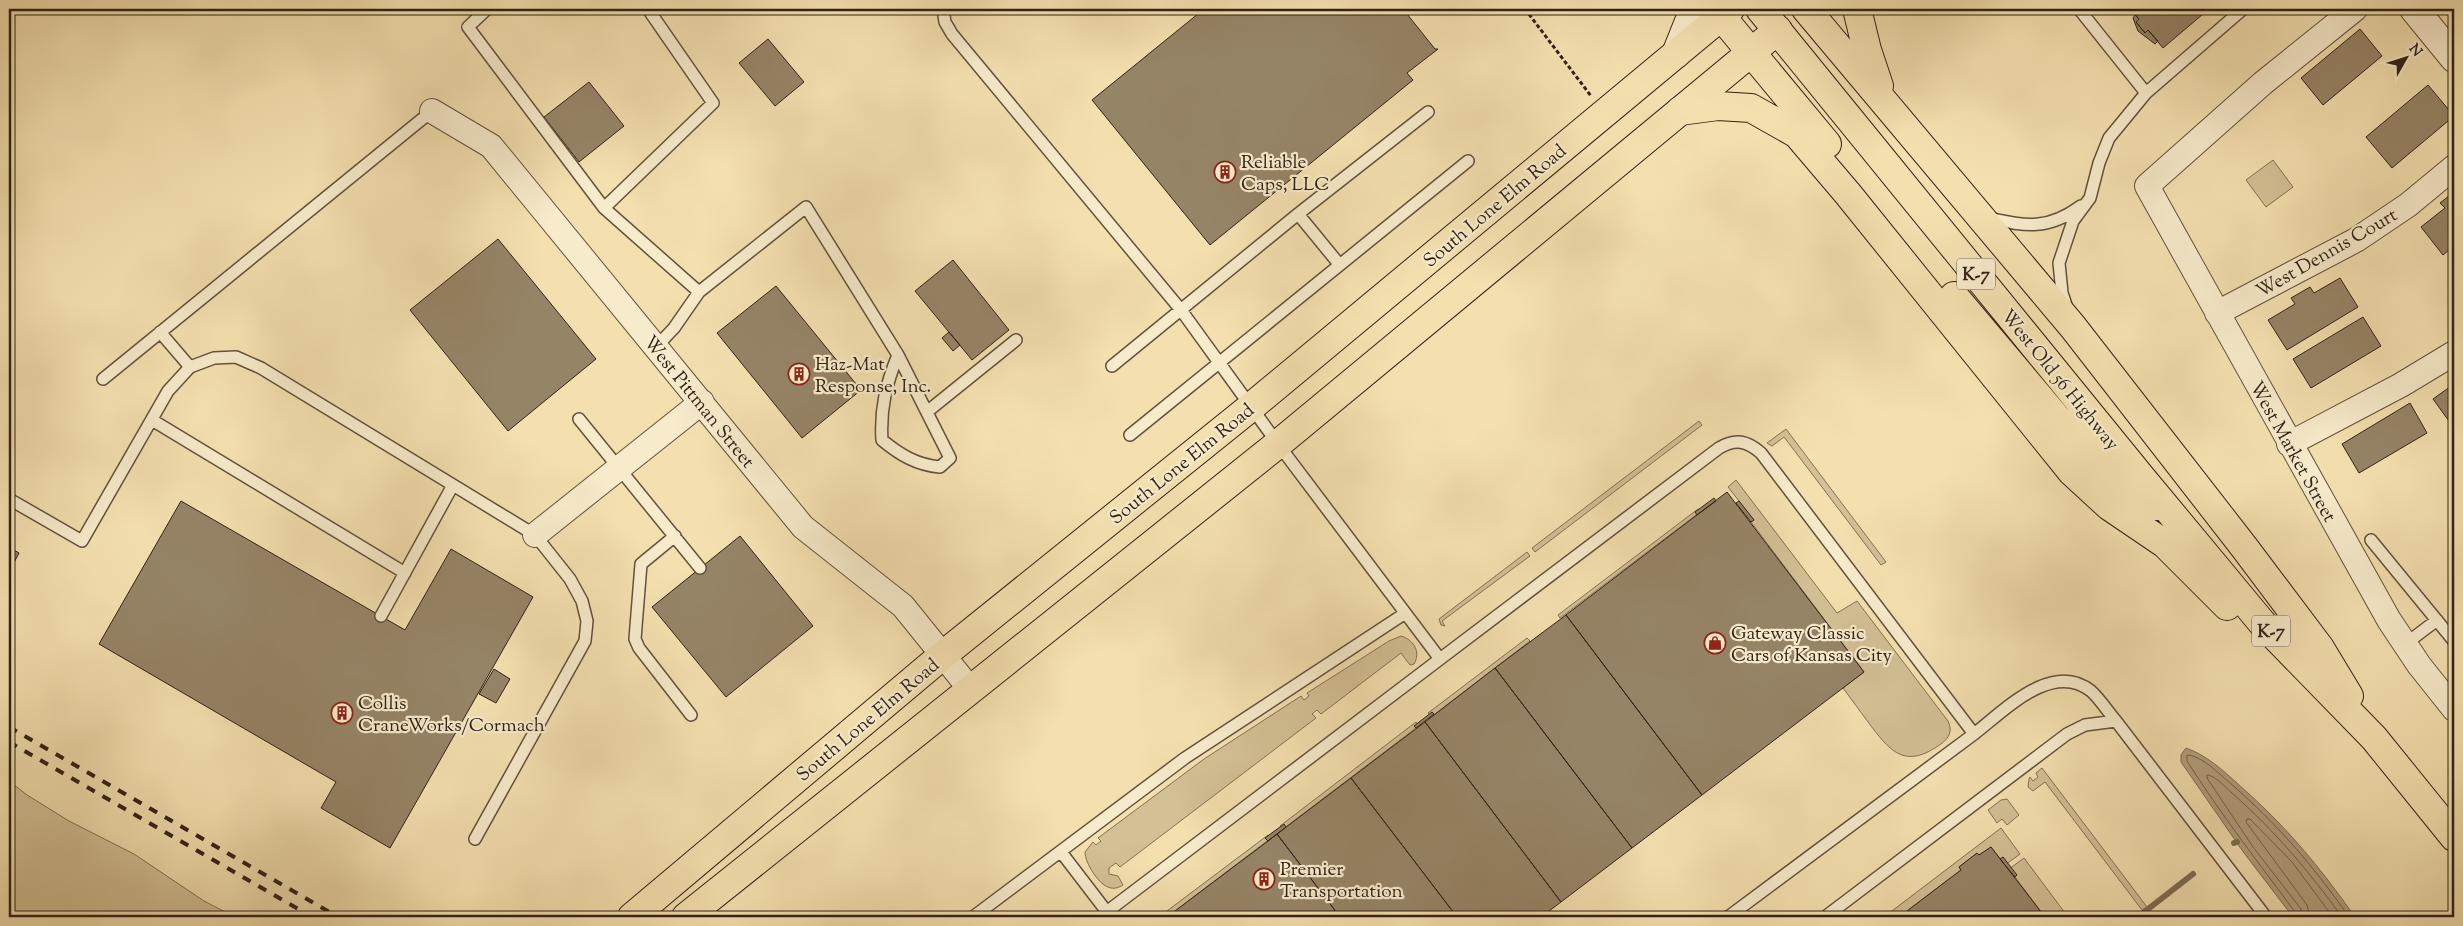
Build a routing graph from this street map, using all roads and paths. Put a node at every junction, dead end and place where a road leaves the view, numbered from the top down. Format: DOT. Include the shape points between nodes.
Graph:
graph roads {
  1 [pos="487,9"];
  2 [pos="648,9"];
  3 [pos="943,9"];
  4 [pos="1525,9"];
  5 [pos="1694,9"];
  6 [pos="1760,9"];
  7 [pos="1805,9"];
  8 [pos="1857,9"];
  9 [pos="2079,9"];
  10 [pos="2243,9"];
  11 [pos="2355,9"];
  12 [pos="2414,9"];
  13 [pos="1726,12"];
  14 [pos="1778,30"];
  15 [pos="1752,52"];
  16 [pos="1676,54"];
  17 [pos="2454,58"];
  18 [pos="2146,93"];
  19 [pos="1593,98"];
  20 [pos="1885,104"];
  21 [pos="432,111"];
  22 [pos="1680,111"];
  23 [pos="1428,112"];
  24 [pos="1468,160"];
  25 [pos="2454,167"];
  26 [pos="2090,198"];
  27 [pos="604,208"];
  28 [pos="1298,214"];
  29 [pos="1981,217"];
  30 [pos="1340,264"];
  31 [pos="699,292"];
  32 [pos="1181,310"];
  33 [pos="2216,313"];
  34 [pos="2073,327"];
  35 [pos="160,332"];
  36 [pos="1016,340"];
  37 [pos="656,347"];
  38 [pos="2454,353"];
  39 [pos="898,355"];
  40 [pos="1220,362"];
  41 [pos="1112,366"];
  42 [pos="190,367"];
  43 [pos="103,379"];
  44 [pos="702,402"];
  45 [pos="1251,407"];
  46 [pos="928,412"];
  47 [pos="579,419"];
  48 [pos="152,420"];
  49 [pos="1130,435"];
  50 [pos="1278,444"];
  51 [pos="2289,444"];
  52 [pos="620,468"];
  53 [pos="453,485"];
  54 [pos="9,499"];
  55 [pos="2175,517"];
  56 [pos="535,536"];
  57 [pos="675,536"];
  58 [pos="2371,540"];
  59 [pos="2244,547"];
  60 [pos="700,568"];
  61 [pos="405,573"];
  62 [pos="1404,614"];
  63 [pos="381,616"];
  64 [pos="2437,620"];
  65 [pos="2453,640"];
  66 [pos="2404,645"];
  67 [pos="943,655"];
  68 [pos="1440,659"];
  69 [pos="971,690"];
  70 [pos="2454,708"];
  71 [pos="691,715"];
  72 [pos="2116,721"];
  73 [pos="1974,734"];
  74 [pos="2374,738"];
  75 [pos="2454,837"];
  76 [pos="475,839"];
  77 [pos="1061,852"];
  78 [pos="1104,915"];
  79 [pos="632,917"];
  80 [pos="686,917"];
  81 [pos="973,917"];
  82 [pos="1728,917"];
  83 [pos="1825,917"];
  84 [pos="2266,917"];
  1 -- 27 [label="lane" via="468,26"];
  2 -- 27 [label="lane" via="713,103"];
  3 -- 32 [label="lane" via="945,22 952,34"];
  4 -- 19 [label="path"];
  5 -- 16 [label="street"];
  6 -- 14 [label="main road, West Old 56 Highway / K-7"];
  7 -- 14 [label="main road"];
  7 -- 20 [label="main road, West Old 56 Highway"];
  8 -- 20 [label="main road, K-7"];
  9 -- 18 [label="lane"];
  10 -- 18 [label="lane"];
  11 -- 33 [label="street, West Market Street" via="2263,83 2147,186"];
  12 -- 17 [label="street"];
  13 -- 15 [label="main road"];
  13 -- 16 [label="main road, South Lone Elm Road"];
  14 -- 15 [label="main road"];
  14 -- 55 [label="main road, West Old 56 Highway / K-7"];
  15 -- 22 [label="main road"];
  15 -- 55 [label="main road" via="2055,416 2113,481"];
  16 -- 45 [label="main road, South Lone Elm Road"];
  18 -- 26 [label="lane" via="2109,138"];
  20 -- 29 [label="main road, West Old 56 Highway / K-7"];
  21 -- 35 [label="lane"];
  21 -- 37 [label="street, West Pittman Street" via="491,146"];
  22 -- 50 [label="main road"];
  22 -- 74 [label="main road" via="1718,106 1751,108 1797,134 2072,472 2109,506 2165,544 2284,668"];
  23 -- 28 [label="lane"];
  24 -- 30 [label="lane"];
  25 -- 33 [label="street, West Dennis Court" via="2408,205 2356,240"];
  26 -- 29 [label="lane" via="2060,218 2041,225 2022,226"];
  26 -- 34 [label="lane" via="2073,221 2059,263 2062,292"];
  27 -- 31 [label="lane"];
  28 -- 30 [label="lane"];
  28 -- 32 [label="lane"];
  29 -- 34 [label="main road, West Old 56 Highway / K-7"];
  30 -- 40 [label="lane"];
  31 -- 37 [label="lane"];
  31 -- 39 [label="lane" via="806,207"];
  32 -- 40 [label="lane"];
  32 -- 41 [label="lane"];
  33 -- 51 [label="street, West Market Street"];
  34 -- 59 [label="main road, West Old 56 Highway / K-7"];
  35 -- 42 [label="lane"];
  35 -- 43 [label="lane"];
  36 -- 46 [label="lane"];
  37 -- 44 [label="street, West Pittman Street"];
  38 -- 51 [label="street"];
  39 -- 46 [label="lane"];
  39 -- 46 [label="lane" via="885,387 880,418 882,440 898,454 926,466 940,467 950,458"];
  40 -- 45 [label="lane"];
  40 -- 49 [label="lane"];
  42 -- 48 [label="lane" via="168,391"];
  42 -- 53 [label="lane" via="214,358 236,357 260,368"];
  44 -- 52 [label="street"];
  44 -- 67 [label="street, West Pittman Street" via="803,527 903,606"];
  45 -- 50 [label="lane"];
  45 -- 67 [label="main road, South Lone Elm Road"];
  47 -- 52 [label="lane"];
  48 -- 54 [label="lane" via="82,541"];
  48 -- 61 [label="lane"];
  50 -- 62 [label="lane"];
  50 -- 69 [label="main road"];
  51 -- 66 [label="street, West Market Street"];
  52 -- 56 [label="street"];
  52 -- 57 [label="lane"];
  53 -- 56 [label="lane"];
  53 -- 61 [label="lane"];
  55 -- 59 [label="main road"];
  55 -- 74 [label="main road, West Old 56 Highway / K-7" via="2263,624"];
  56 -- 76 [label="lane" via="570,579 582,601 587,621 585,642"];
  57 -- 60 [label="lane"];
  57 -- 71 [label="lane" via="640,564 635,639"];
  58 -- 64 [label="lane"];
  59 -- 74 [label="main road, West Old 56 Highway / K-7" via="2320,648"];
  61 -- 63 [label="lane"];
  62 -- 68 [label="lane"];
  62 -- 77 [label="lane" via="1206,743"];
  64 -- 65 [label="lane"];
  64 -- 66 [label="lane"];
  66 -- 70 [label="street, West Market Street"];
  67 -- 69 [label="street, West Pittman Street"];
  67 -- 79 [label="main road, South Lone Elm Road"];
  68 -- 73 [label="lane" via="1720,448 1734,441 1744,442 1761,454"];
  68 -- 78 [label="lane"];
  69 -- 80 [label="main road"];
  72 -- 73 [label="lane" via="2091,691 2076,683 2058,680 2025,695"];
  72 -- 83 [label="lane" via="2085,725 2067,734"];
  72 -- 84 [label="lane"];
  73 -- 82 [label="lane"];
  74 -- 75 [label="main road, West Old 56 Highway / K-7"];
  77 -- 78 [label="lane"];
  77 -- 81 [label="lane"];
}
